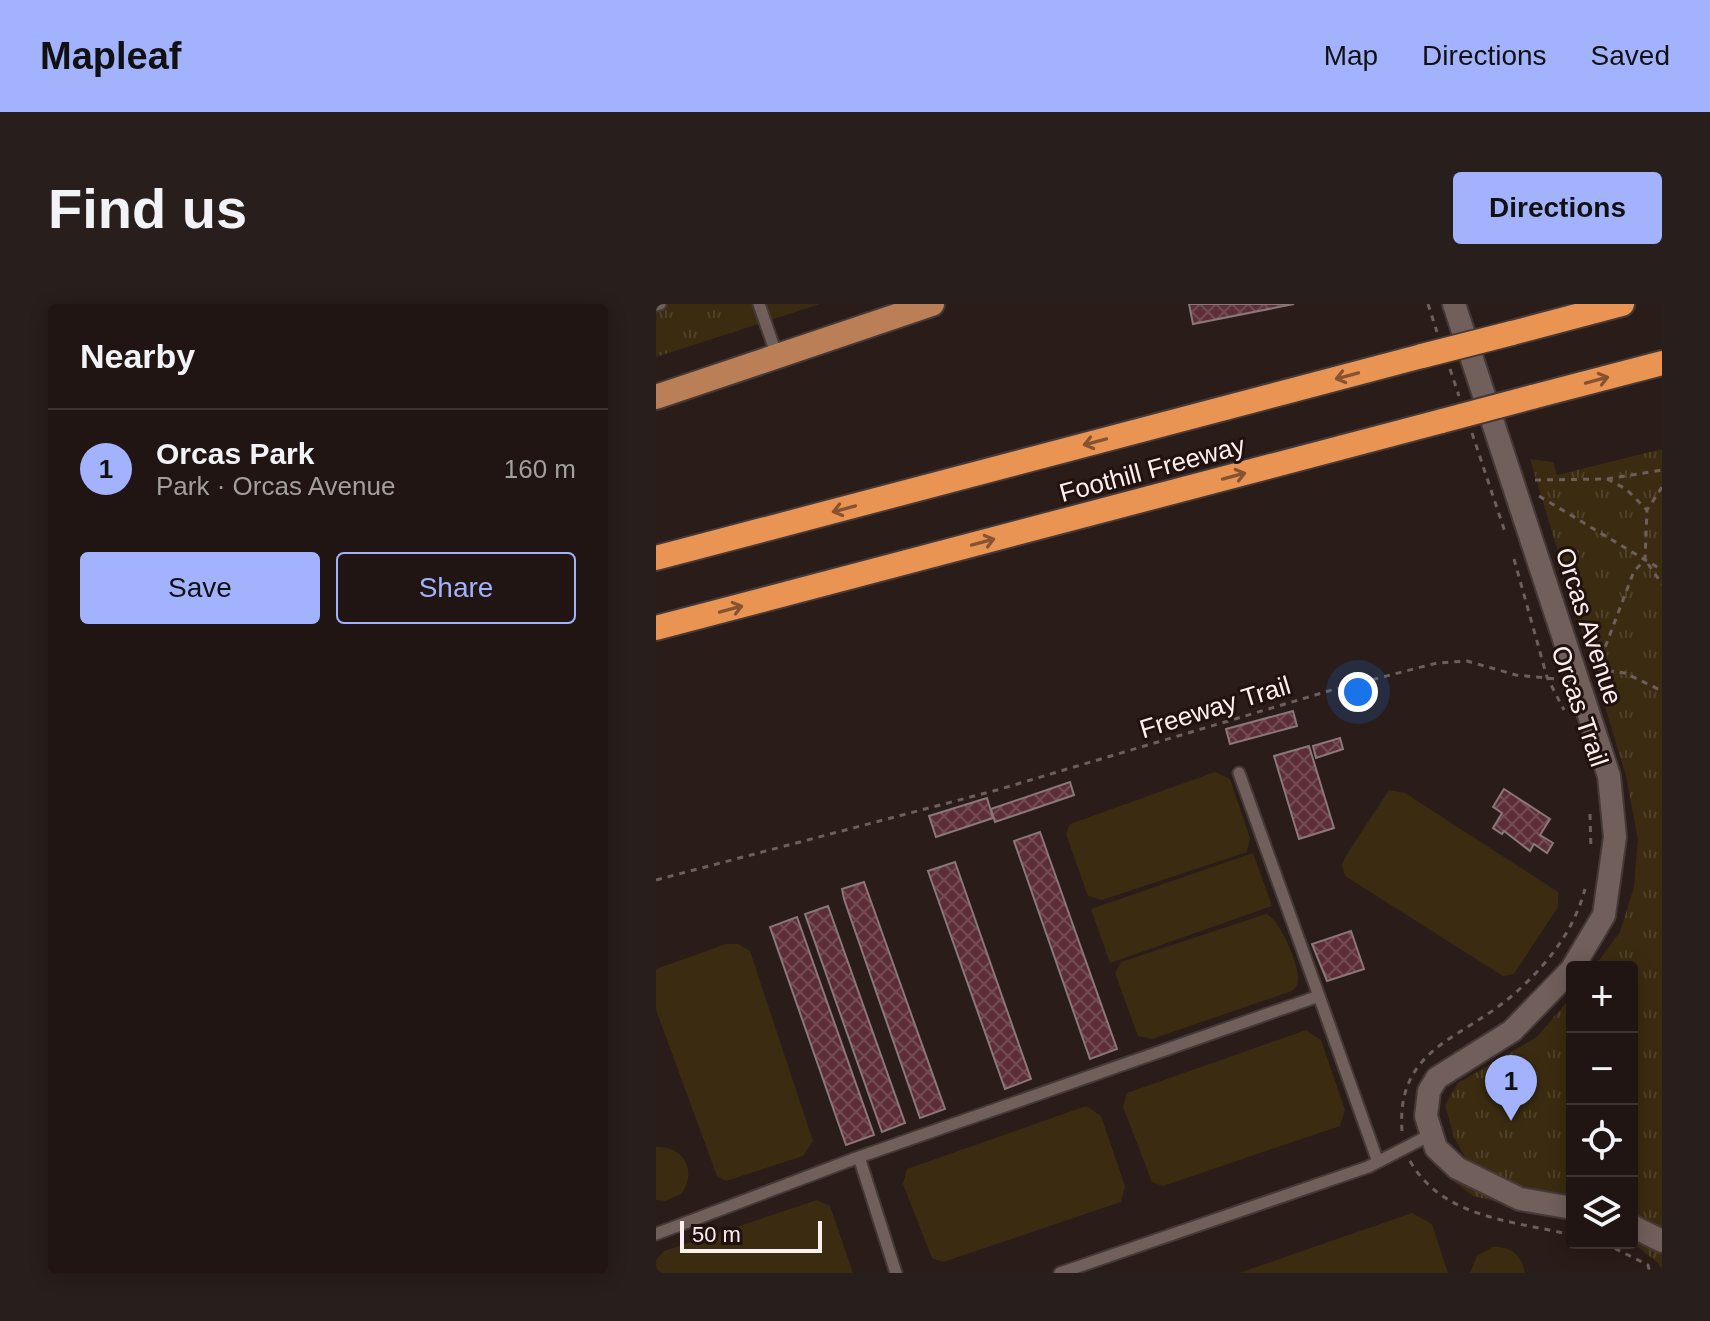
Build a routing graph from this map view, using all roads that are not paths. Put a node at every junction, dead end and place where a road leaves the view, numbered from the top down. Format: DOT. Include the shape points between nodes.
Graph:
graph roads {
  1 [pos="759,304"];
  2 [pos="932,304"];
  3 [pos="1454,304"];
  4 [pos="1622,304"];
  5 [pos="777,356"];
  6 [pos="1662,363"];
  7 [pos="656,397"];
  8 [pos="656,558"];
  9 [pos="656,628"];
  10 [pos="1239,773"];
  11 [pos="1577,961"];
  12 [pos="1566,975"];
  13 [pos="1319,996"];
  14 [pos="1432,1134"];
  15 [pos="859,1157"];
  16 [pos="1378,1162"];
  17 [pos="1566,1207"];
  18 [pos="1638,1229"];
  19 [pos="656,1234"];
  20 [pos="1662,1241"];
  21 [pos="896,1273"];
  22 [pos="1060,1273"];
  1 -- 5 [label="lane"];
  2 -- 5 [label="main road"];
  3 -- 11 [label="street, Orcas Avenue" via="1584,672 1609,776 1615,837 1604,915"];
  4 -- 8 [label="highway, Foothill Freeway, one-way, bridge"];
  5 -- 7 [label="main road"];
  9 -- 6 [label="highway, Foothill Freeway, one-way, bridge"];
  10 -- 13 [label="lane"];
  12 -- 14 [label="street, Orcas Avenue" via="1512,1031 1437,1078 1429,1091 1426,1116"];
  13 -- 15 [label="lane"];
  13 -- 16 [label="lane"];
  14 -- 16 [label="lane"];
  14 -- 17 [label="street" via="1436,1148 1457,1168 1520,1199"];
  15 -- 19 [label="lane"];
  15 -- 21 [label="lane"];
  16 -- 22 [label="lane"];
  18 -- 20 [label="street"];
}
